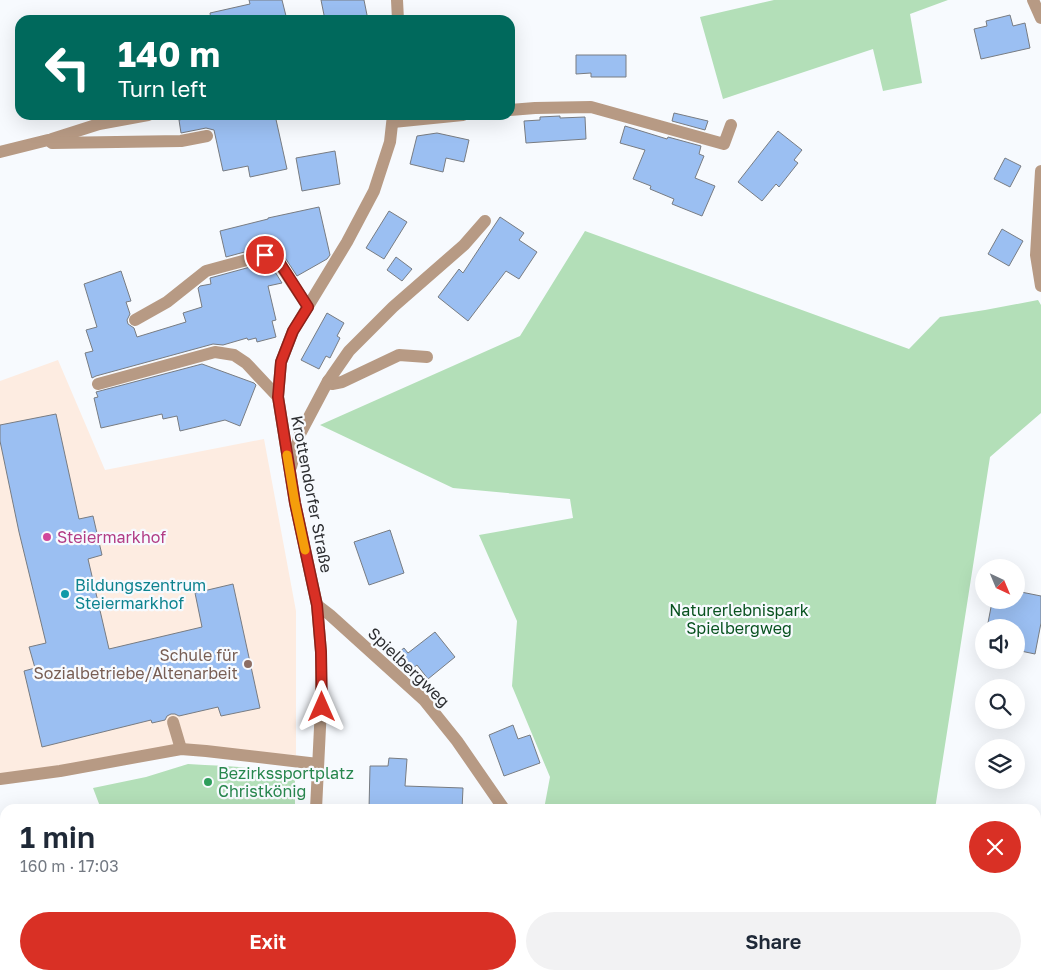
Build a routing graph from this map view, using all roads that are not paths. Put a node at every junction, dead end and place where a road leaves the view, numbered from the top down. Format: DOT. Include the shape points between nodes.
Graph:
graph roads {
  1 [pos="398,0"];
  2 [pos="1033,0"];
  3 [pos="398,15"];
  4 [pos="1041,18"];
  5 [pos="515,110"];
  6 [pos="121,120"];
  7 [pos="393,120"];
  8 [pos="731,125"];
  9 [pos="208,136"];
  10 [pos="48,140"];
  11 [pos="0,152"];
  12 [pos="1041,171"];
  13 [pos="485,221"];
  14 [pos="1041,286"];
  15 [pos="308,307"];
  16 [pos="135,320"];
  17 [pos="427,357"];
  18 [pos="328,381"];
  19 [pos="98,384"];
  20 [pos="278,397"];
  21 [pos="290,470"];
  22 [pos="317,605"];
  23 [pos="173,722"];
  24 [pos="181,749"];
  25 [pos="318,764"];
  26 [pos="0,779"];
  27 [pos="316,804"];
  28 [pos="501,804"];
  1 -- 3 [label="street"];
  2 -- 4 [label="street"];
  5 -- 8 [label="street" via="591,107 724,144"];
  6 -- 10 [label="street"];
  7 -- 15 [label="street, Krottendorfer Straße" via="390,142 374,191"];
  9 -- 10 [label="street" via="181,142 52,143"];
  10 -- 11 [label="street"];
  12 -- 14 [label="street" via="1036,255"];
  13 -- 18 [label="street" via="464,245 393,307 349,351"];
  15 -- 16 [label="street" via="276,257 265,255 206,271 167,302"];
  15 -- 20 [label="street, Krottendorfer Straße" via="293,331 281,362"];
  17 -- 18 [label="street" via="398,356 342,382 332,384"];
  18 -- 21 [label="street" via="300,434"];
  19 -- 20 [label="street" via="215,352 234,355 246,363"];
  20 -- 21 [label="street, Krottendorfer Straße"];
  21 -- 22 [label="street, Krottendorfer Straße"];
  22 -- 25 [label="street, Krottendorfer Straße" via="322,707"];
  22 -- 28 [label="street, Spielbergweg" via="424,700 458,741"];
  23 -- 24 [label="street"];
  24 -- 25 [label="street"];
  24 -- 26 [label="street"];
  25 -- 27 [label="street, Krottendorfer Straße"];
}
